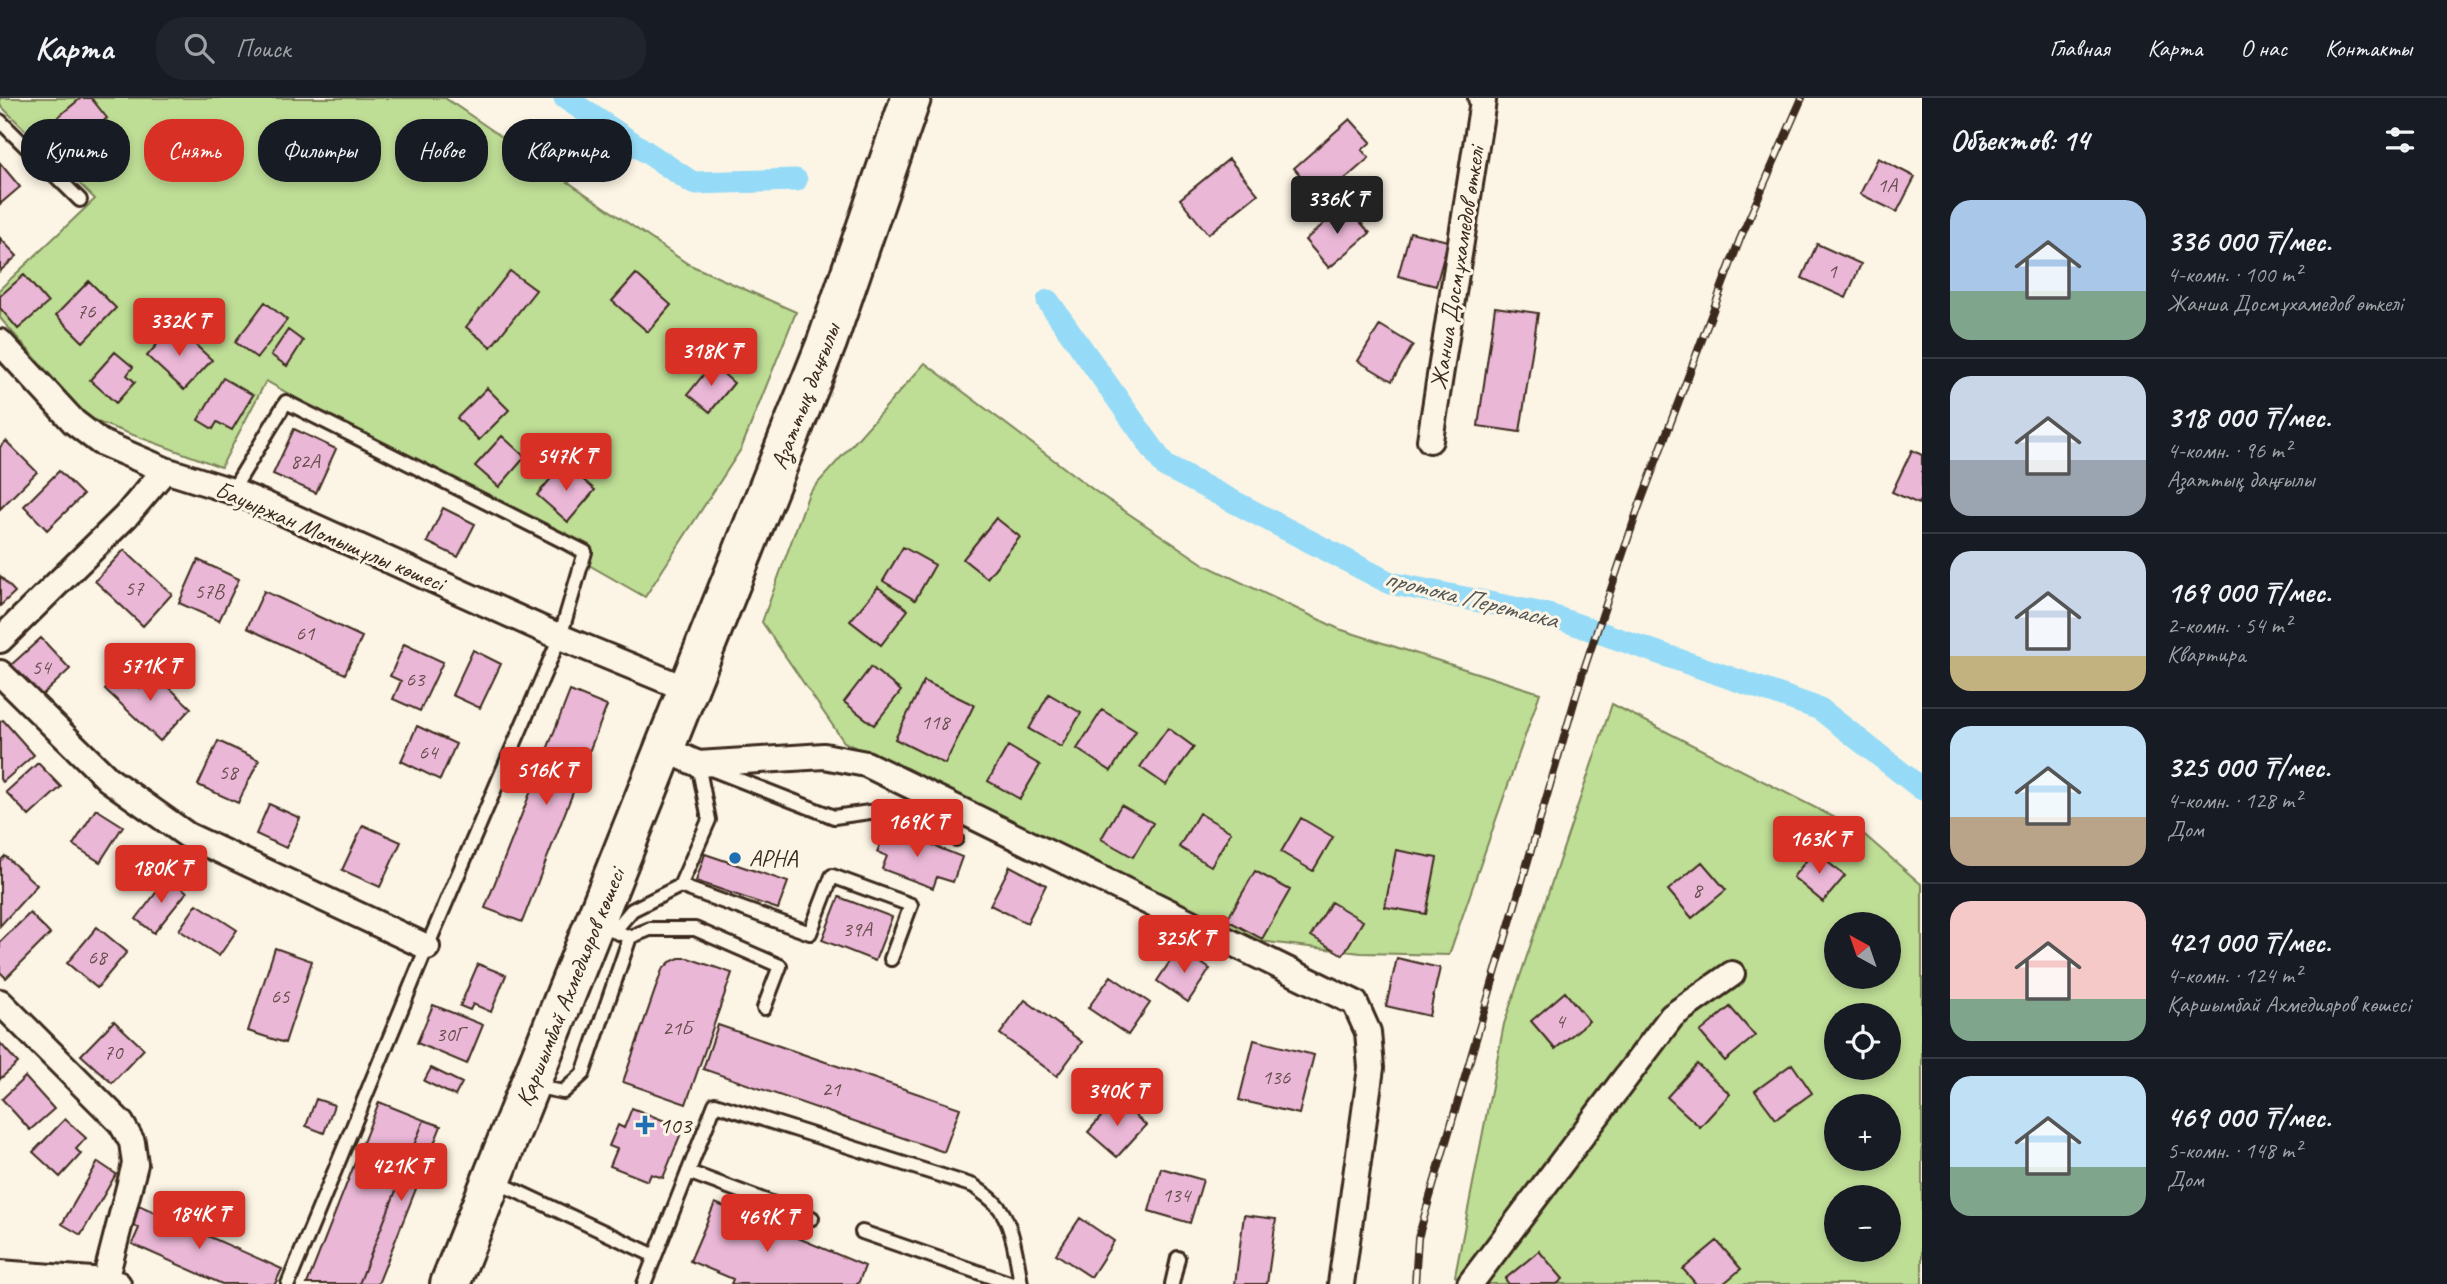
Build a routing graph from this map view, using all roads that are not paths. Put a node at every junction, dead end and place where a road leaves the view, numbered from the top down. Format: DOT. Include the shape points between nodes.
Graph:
graph roads {
  1 [pos="911,98"];
  2 [pos="1481,98"];
  3 [pos="0,121"];
  4 [pos="80,200"];
  5 [pos="0,342"];
  6 [pos="1430,440"];
  7 [pos="165,470"];
  8 [pos="232,491"];
  9 [pos="560,637"];
  10 [pos="0,640"];
  11 [pos="0,673"];
  12 [pos="689,690"];
  13 [pos="682,756"];
  14 [pos="956,839"];
  15 [pos="680,886"];
  16 [pos="605,927"];
  17 [pos="631,937"];
  18 [pos="427,947"];
  19 [pos="891,959"];
  20 [pos="1732,974"];
  21 [pos="0,1002"];
  22 [pos="764,1008"];
  23 [pos="529,1086"];
  24 [pos="688,1172"];
  25 [pos="492,1180"];
  26 [pos="812,1218"];
  27 [pos="862,1232"];
  28 [pos="655,1256"];
  29 [pos="1178,1258"];
  30 [pos="0,1273"];
  31 [pos="109,1283"];
  32 [pos="288,1284"];
  33 [pos="450,1284"];
  34 [pos="644,1284"];
  35 [pos="1012,1284"];
  36 [pos="1021,1284"];
  37 [pos="1172,1284"];
  38 [pos="1341,1284"];
  39 [pos="1470,1284"];
  1 -- 12 [label="main road, Азаттық даңғылы" via="827,342"];
  2 -- 6 [label="street, Жанша Досмұхамедов өткелі"];
  3 -- 4 [label="lane"];
  5 -- 7 [label="street, Бауыржан Момышұлы көшесі" via="74,422 100,442"];
  7 -- 8 [label="street, Бауыржан Момышұлы көшесі"];
  7 -- 10 [label="street" via="126,516"];
  8 -- 9 [label="street, Бауыржан Момышұлы көшесі"];
  8 -- 9 [label="lane" via="286,402 585,552"];
  9 -- 12 [label="street, Бауыржан Момышұлы көшесі"];
  9 -- 18 [label="lane"];
  11 -- 18 [label="street" via="108,779 187,835"];
  12 -- 13 [label="main road, Қаршымбай Ахмедияров көшесі"];
  13 -- 14 [label="lane" via="834,817 884,810"];
  13 -- 15 [label="lane" via="709,820"];
  13 -- 16 [label="main road, Қаршымбай Ахмедияров көшесі"];
  13 -- 38 [label="street" via="824,756 866,764 1355,1003 1368,1032 1371,1068"];
  15 -- 16 [label="lane"];
  15 -- 19 [label="lane" via="810,933 832,876 911,905"];
  16 -- 17 [label="lane"];
  16 -- 23 [label="main road, Қаршымбай Ахмедияров көшесі"];
  17 -- 22 [label="lane" via="650,929 695,929 780,965"];
  17 -- 23 [label="lane" via="583,1074 562,1092"];
  18 -- 32 [label="lane"];
  20 -- 39 [label="street" via="1672,1016"];
  21 -- 31 [label="street" via="121,1122 132,1142 135,1164"];
  23 -- 25 [label="main road, Қаршымбай Ахмедияров көшесі"];
  24 -- 26 [label="lane"];
  24 -- 28 [label="lane"];
  24 -- 36 [label="lane" via="715,1104 974,1186 998,1205 1014,1245"];
  25 -- 28 [label="lane"];
  25 -- 33 [label="main road, Қаршымбай Ахмедияров көшесі"];
  27 -- 35 [label="lane"];
  28 -- 34 [label="lane"];
  29 -- 37 [label="lane"];
  30 -- 31 [label="street"];
}
